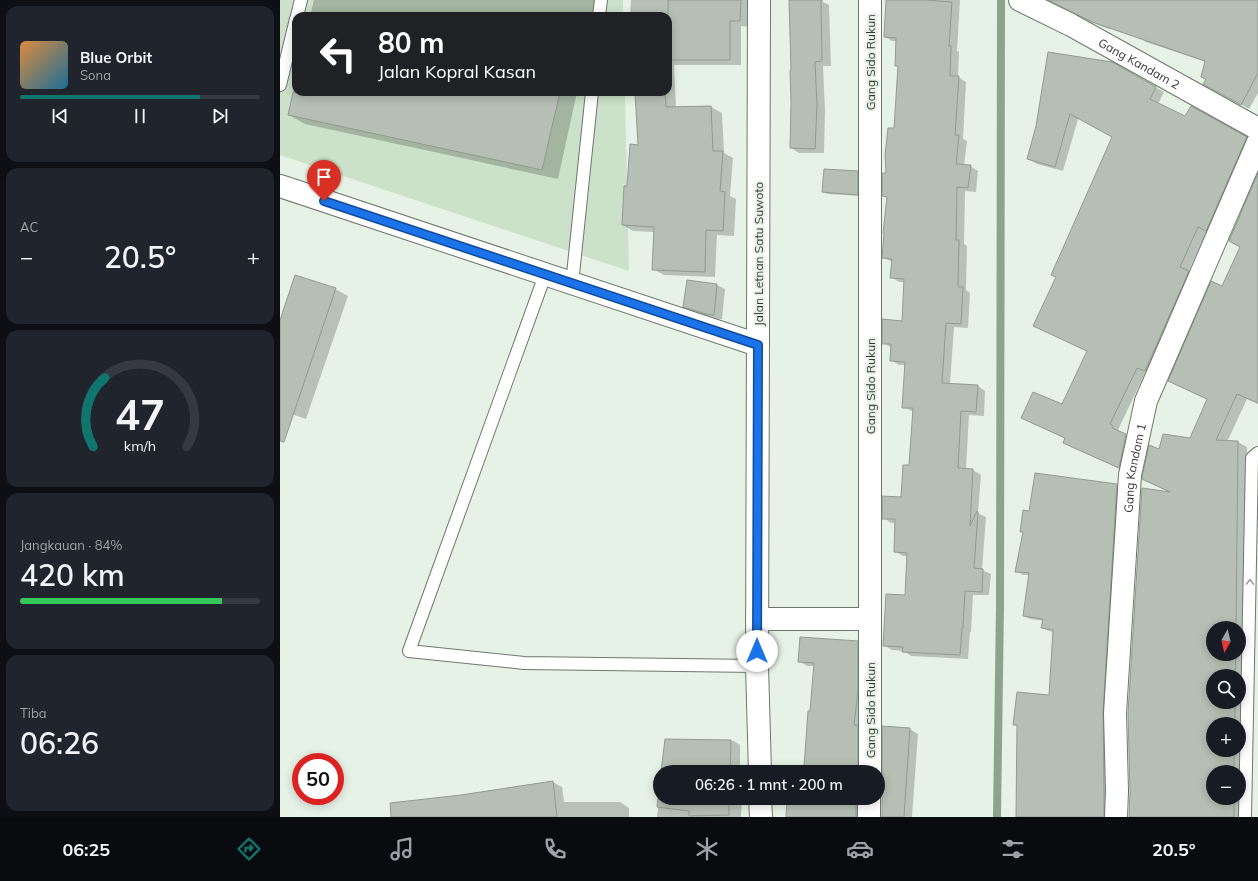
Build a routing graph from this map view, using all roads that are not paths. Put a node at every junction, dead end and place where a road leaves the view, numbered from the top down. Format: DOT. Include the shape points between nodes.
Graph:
graph roads {
  1 [pos="301,0"];
  2 [pos="601,0"];
  3 [pos="759,0"];
  4 [pos="870,0"];
  5 [pos="1020,0"];
  6 [pos="298,12"];
  7 [pos="600,12"];
  8 [pos="292,36"];
  9 [pos="280,85"];
  10 [pos="592,96"];
  11 [pos="1258,130"];
  12 [pos="1258,142"];
  13 [pos="280,186"];
  14 [pos="545,275"];
  15 [pos="572,284"];
  16 [pos="758,345"];
  17 [pos="1258,453"];
  18 [pos="1254,600"];
  19 [pos="870,619"];
  20 [pos="757,620"];
  21 [pos="757,666"];
  22 [pos="760,765"];
  23 [pos="870,765"];
  24 [pos="760,805"];
  25 [pos="870,805"];
  26 [pos="761,817"];
  27 [pos="869,817"];
  28 [pos="1116,817"];
  29 [pos="1245,817"];
  1 -- 6 [label="lane"];
  2 -- 7 [label="lane"];
  3 -- 16 [label="street, Jalan Letnan Satu Suwoto"];
  4 -- 19 [label="street, Gang Sido Rukun"];
  5 -- 11 [label="street, Gang Kandam 2" via="1078,29"];
  8 -- 9 [label="lane"];
  10 -- 15 [label="lane"];
  12 -- 28 [label="street, Gang Kandam 1" via="1146,401 1130,475 1115,712"];
  13 -- 14 [label="street"];
  14 -- 15 [label="street"];
  14 -- 21 [label="lane" via="409,651 524,663"];
  15 -- 16 [label="street"];
  16 -- 20 [label="street, Jalan Letnan Satu Suwoto"];
  18 -- 17 [label="lane, one-way" via="1252,458"];
  18 -- 29 [label="lane"];
  19 -- 20 [label="street"];
  19 -- 23 [label="street, Gang Sido Rukun"];
  20 -- 21 [label="street, Jalan Letnan Satu Suwoto"];
  21 -- 22 [label="street, Jalan Letnan Satu Suwoto"];
  24 -- 26 [label="street"];
  25 -- 27 [label="street"];
}
